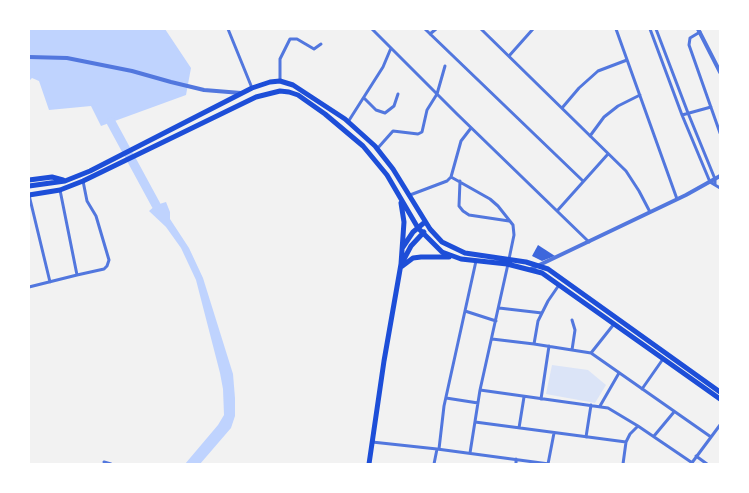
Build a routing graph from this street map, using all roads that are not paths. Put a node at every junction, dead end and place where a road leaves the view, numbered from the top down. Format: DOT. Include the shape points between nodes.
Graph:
graph roads {
  1 [pos="228,29"];
  2 [pos="373,29"];
  3 [pos="425,29"];
  4 [pos="436,29"];
  5 [pos="481,29"];
  6 [pos="533,29"];
  7 [pos="616,29"];
  8 [pos="650,29"];
  9 [pos="656,29"];
  10 [pos="699,31"];
  11 [pos="430,34"];
  12 [pos="321,44"];
  13 [pos="391,48"];
  14 [pos="509,56"];
  15 [pos="29,57"];
  16 [pos="627,60"];
  17 [pos="445,66"];
  18 [pos="720,72"];
  19 [pos="280,81"];
  20 [pos="252,88"];
  21 [pos="241,92"];
  22 [pos="398,94"];
  23 [pos="437,94"];
  24 [pos="640,95"];
  25 [pos="364,98"];
  26 [pos="711,107"];
  27 [pos="562,108"];
  28 [pos="688,113"];
  29 [pos="682,115"];
  30 [pos="348,122"];
  31 [pos="471,128"];
  32 [pos="720,132"];
  33 [pos="590,136"];
  34 [pos="377,149"];
  35 [pos="608,154"];
  36 [pos="720,176"];
  37 [pos="451,177"];
  38 [pos="715,179"];
  39 [pos="29,180"];
  40 [pos="66,181"];
  41 [pos="83,181"];
  42 [pos="460,182"];
  43 [pos="583,182"];
  44 [pos="710,182"];
  45 [pos="716,184"];
  46 [pos="29,186"];
  47 [pos="720,188"];
  48 [pos="60,190"];
  49 [pos="29,195"];
  50 [pos="409,196"];
  51 [pos="677,199"];
  52 [pos="401,200"];
  53 [pos="557,211"];
  54 [pos="650,212"];
  55 [pos="34,221"];
  56 [pos="510,221"];
  57 [pos="29,222"];
  58 [pos="425,222"];
  59 [pos="418,228"];
  60 [pos="430,229"];
  61 [pos="423,233"];
  62 [pos="589,242"];
  63 [pos="402,247"];
  64 [pos="457,258"];
  65 [pos="476,261"];
  66 [pos="509,262"];
  67 [pos="401,266"];
  68 [pos="540,266"];
  69 [pos="532,269"];
  70 [pos="77,276"];
  71 [pos="50,282"];
  72 [pos="560,285"];
  73 [pos="29,287"];
  74 [pos="499,308"];
  75 [pos="465,312"];
  76 [pos="542,313"];
  77 [pos="572,320"];
  78 [pos="496,321"];
  79 [pos="614,323"];
  80 [pos="492,339"];
  81 [pos="534,344"];
  82 [pos="549,346"];
  83 [pos="572,350"];
  84 [pos="591,353"];
  85 [pos="663,358"];
  86 [pos="619,372"];
  87 [pos="642,389"];
  88 [pos="480,390"];
  89 [pos="720,392"];
  90 [pos="524,397"];
  91 [pos="446,398"];
  92 [pos="541,399"];
  93 [pos="720,399"];
  94 [pos="478,403"];
  95 [pos="591,406"];
  96 [pos="600,406"];
  97 [pos="674,412"];
  98 [pos="475,422"];
  99 [pos="720,425"];
  100 [pos="638,426"];
  101 [pos="518,428"];
  102 [pos="554,433"];
  103 [pos="654,436"];
  104 [pos="586,437"];
  105 [pos="711,437"];
  106 [pos="372,442"];
  107 [pos="626,442"];
  108 [pos="438,449"];
  109 [pos="470,453"];
  110 [pos="696,456"];
  111 [pos="516,459"];
  112 [pos="104,462"];
  113 [pos="691,463"];
  114 [pos="111,464"];
  115 [pos="369,464"];
  116 [pos="434,464"];
  117 [pos="516,464"];
  118 [pos="549,464"];
  119 [pos="622,464"];
  120 [pos="707,464"];
  1 -- 20 [label="street"];
  2 -- 13 [label="street"];
  3 -- 11 [label="street"];
  4 -- 11 [label="street"];
  5 -- 14 [label="street"];
  6 -- 14 [label="street"];
  7 -- 16 [label="street"];
  8 -- 29 [label="street"];
  9 -- 28 [label="street"];
  10 -- 18 [label="street"];
  10 -- 26 [label="street" via="690,38 689,45"];
  11 -- 43 [label="street"];
  12 -- 19 [label="street" via="314,49 297,39 290,39 280,59"];
  13 -- 23 [label="street"];
  13 -- 25 [label="street"];
  14 -- 27 [label="street"];
  15 -- 21 [label="street" via="67,58 204,90"];
  16 -- 24 [label="street"];
  16 -- 27 [label="street" via="598,71"];
  17 -- 23 [label="street"];
  19 -- 20 [label="main road"];
  19 -- 30 [label="main road" via="302,89"];
  20 -- 21 [label="main road"];
  21 -- 40 [label="main road" via="117,158"];
  22 -- 25 [label="street" via="394,106 386,113 376,110"];
  23 -- 31 [label="street"];
  23 -- 34 [label="street" via="427,110 420,134 393,130"];
  24 -- 33 [label="street" via="604,117"];
  24 -- 51 [label="street"];
  25 -- 30 [label="street"];
  26 -- 28 [label="street"];
  26 -- 32 [label="street"];
  27 -- 33 [label="street"];
  28 -- 29 [label="street"];
  28 -- 38 [label="street"];
  29 -- 44 [label="street"];
  30 -- 34 [label="main road"];
  31 -- 37 [label="street" via="458,149"];
  31 -- 53 [label="street"];
  33 -- 35 [label="street"];
  34 -- 50 [label="main road" via="393,168"];
  35 -- 43 [label="street"];
  35 -- 54 [label="street" via="632,179"];
  36 -- 38 [label="street"];
  37 -- 42 [label="street"];
  37 -- 50 [label="street" via="444,184"];
  38 -- 44 [label="street"];
  38 -- 45 [label="street"];
  39 -- 40 [label="main road" via="52,177"];
  40 -- 46 [label="main road"];
  41 -- 48 [label="main road"];
  41 -- 52 [label="main road" via="248,100 280,91 298,95 363,146 387,175"];
  41 -- 70 [label="street" via="109,260 104,269"];
  42 -- 56 [label="street" via="490,199"];
  42 -- 56 [label="street" via="459,206 462,211"];
  43 -- 53 [label="street"];
  44 -- 45 [label="street"];
  44 -- 51 [label="street"];
  45 -- 47 [label="street"];
  48 -- 49 [label="main road"];
  48 -- 70 [label="street"];
  49 -- 55 [label="street"];
  50 -- 58 [label="main road"];
  51 -- 54 [label="street"];
  52 -- 59 [label="main road"];
  52 -- 63 [label="main road" via="404,222"];
  53 -- 62 [label="street"];
  54 -- 62 [label="street"];
  55 -- 57 [label="street"];
  55 -- 71 [label="street"];
  56 -- 66 [label="street" via="514,235"];
  58 -- 59 [label="main road"];
  58 -- 60 [label="main road"];
  59 -- 61 [label="main road"];
  59 -- 63 [label="main road"];
  60 -- 61 [label="main road"];
  60 -- 66 [label="main road" via="442,242 458,251"];
  61 -- 64 [label="main road" via="442,252"];
  61 -- 67 [label="main road" via="411,246"];
  62 -- 68 [label="street"];
  63 -- 67 [label="main road"];
  64 -- 65 [label="main road"];
  64 -- 67 [label="main road" via="413,258"];
  65 -- 66 [label="main road"];
  65 -- 75 [label="street"];
  66 -- 68 [label="main road"];
  66 -- 69 [label="main road"];
  66 -- 74 [label="street"];
  67 -- 106 [label="main road"];
  68 -- 69 [label="street"];
  68 -- 89 [label="main road"];
  69 -- 72 [label="main road"];
  70 -- 71 [label="street"];
  71 -- 73 [label="street"];
  72 -- 76 [label="street"];
  72 -- 79 [label="main road"];
  74 -- 76 [label="street"];
  74 -- 78 [label="street"];
  75 -- 78 [label="street"];
  75 -- 91 [label="street"];
  76 -- 81 [label="street" via="536,326"];
  77 -- 83 [label="street" via="575,330"];
  78 -- 80 [label="street"];
  79 -- 84 [label="street"];
  79 -- 85 [label="main road"];
  80 -- 81 [label="street"];
  80 -- 88 [label="street"];
  81 -- 82 [label="street"];
  82 -- 83 [label="street"];
  82 -- 92 [label="street"];
  83 -- 84 [label="street"];
  84 -- 86 [label="street"];
  85 -- 87 [label="street"];
  85 -- 93 [label="main road"];
  86 -- 87 [label="street"];
  86 -- 96 [label="street"];
  87 -- 97 [label="street"];
  88 -- 90 [label="street"];
  88 -- 94 [label="street"];
  90 -- 92 [label="street"];
  90 -- 101 [label="street"];
  91 -- 94 [label="street"];
  91 -- 108 [label="street"];
  92 -- 95 [label="street"];
  94 -- 98 [label="street"];
  95 -- 96 [label="street"];
  95 -- 104 [label="street"];
  96 -- 100 [label="street"];
  97 -- 103 [label="street"];
  97 -- 105 [label="street"];
  98 -- 101 [label="street"];
  98 -- 109 [label="street"];
  99 -- 105 [label="street"];
  100 -- 103 [label="street"];
  100 -- 107 [label="street"];
  101 -- 102 [label="street"];
  102 -- 104 [label="street"];
  102 -- 118 [label="street"];
  103 -- 113 [label="street"];
  104 -- 107 [label="street"];
  105 -- 110 [label="street"];
  106 -- 108 [label="street"];
  106 -- 115 [label="main road"];
  107 -- 119 [label="street"];
  108 -- 109 [label="street"];
  108 -- 116 [label="street"];
  109 -- 111 [label="street"];
  110 -- 113 [label="street"];
  110 -- 120 [label="street"];
  111 -- 117 [label="street"];
  111 -- 118 [label="street"];
  112 -- 114 [label="street"];
}
